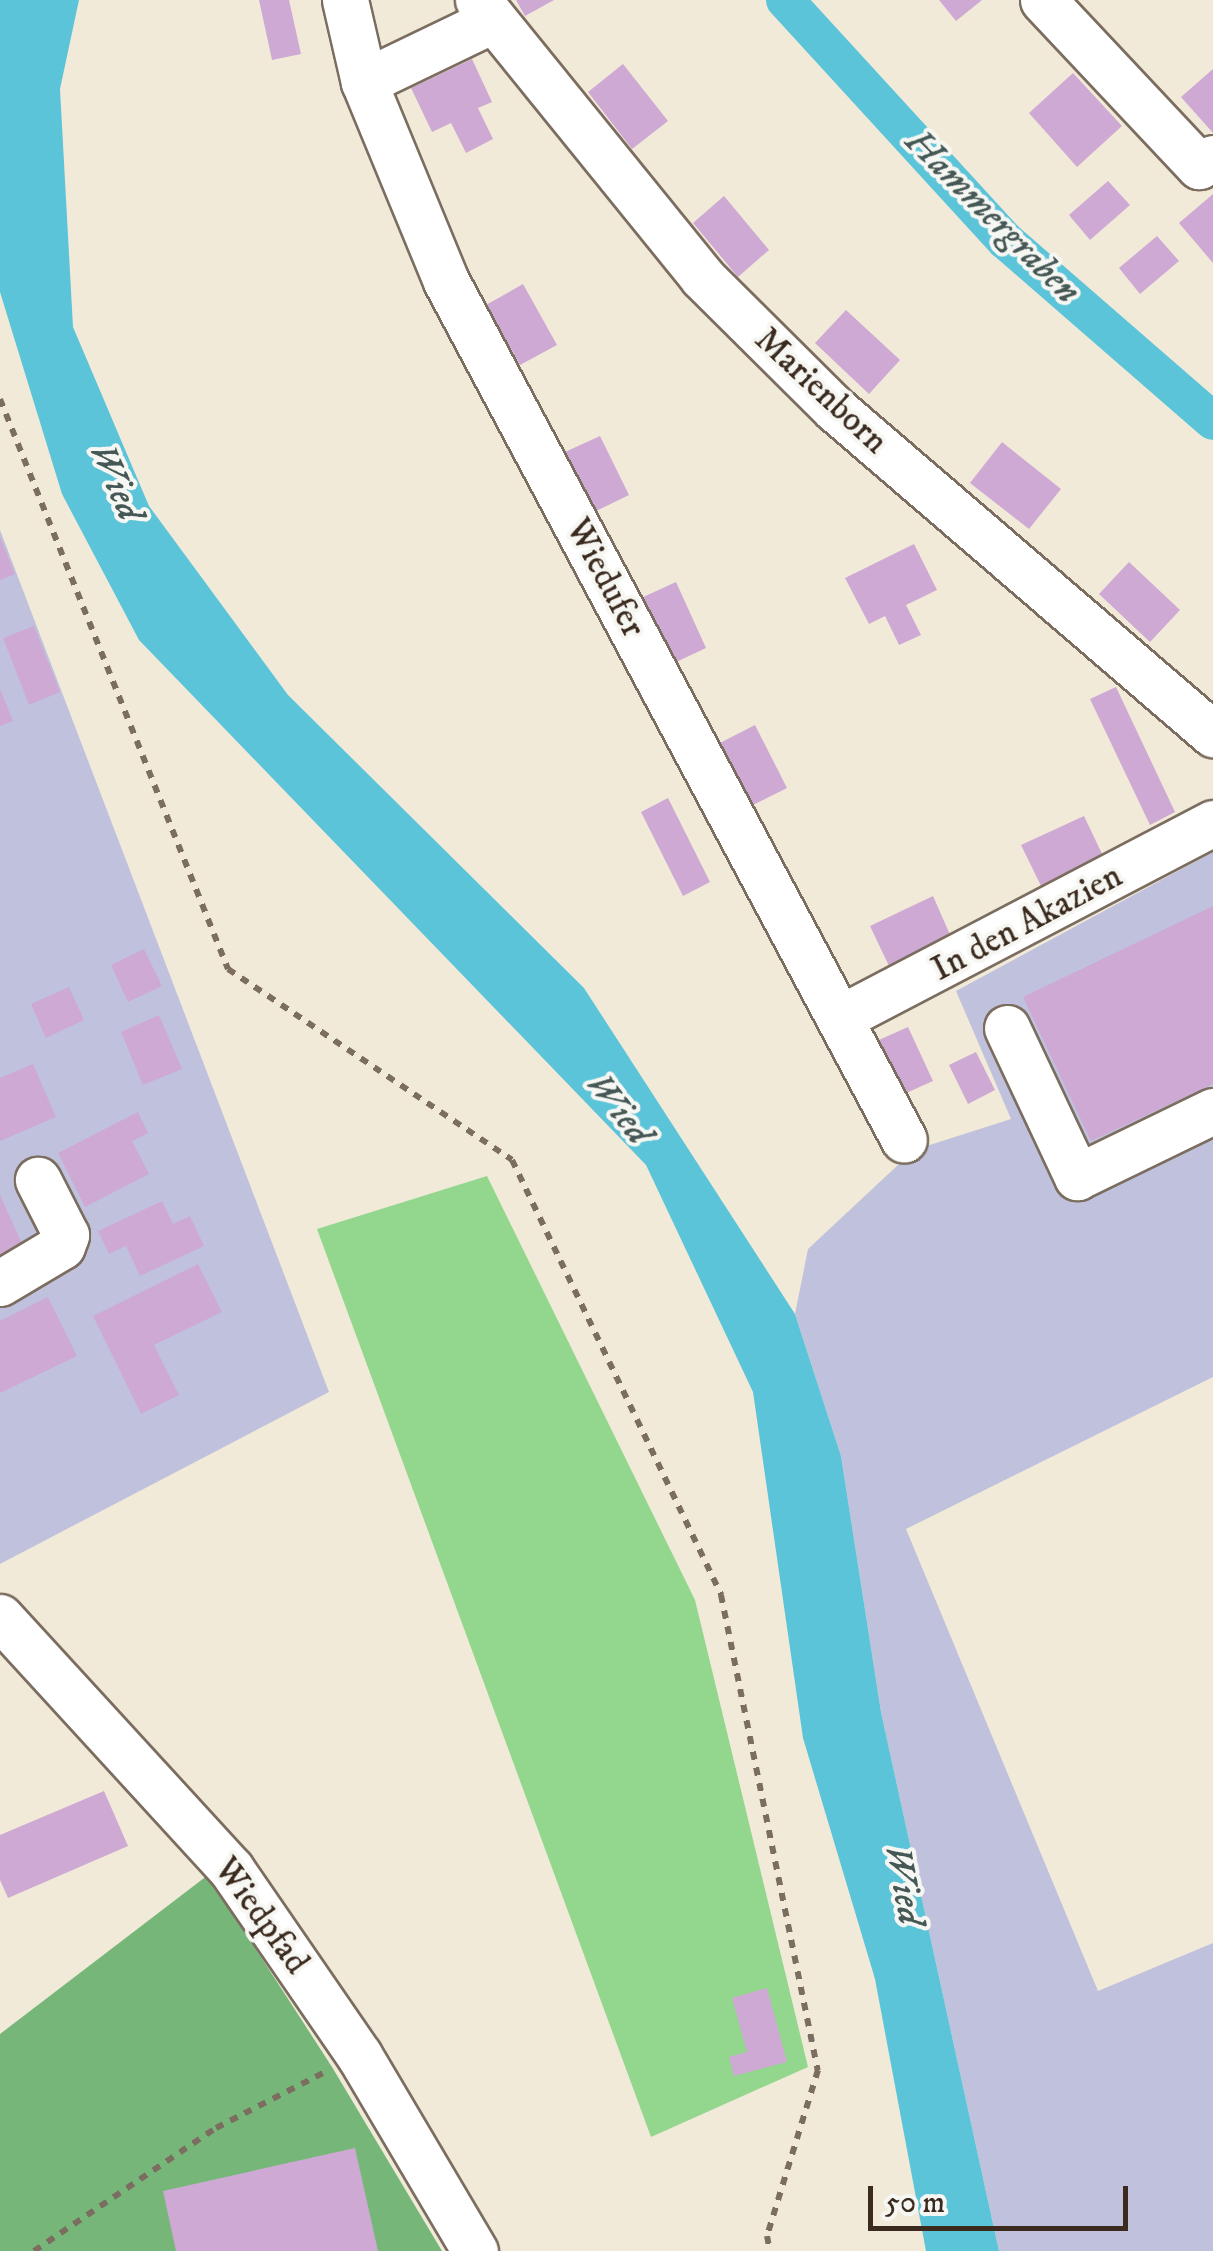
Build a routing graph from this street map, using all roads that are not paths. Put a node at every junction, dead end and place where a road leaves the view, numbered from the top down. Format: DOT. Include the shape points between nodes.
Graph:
graph roads {
  1 [pos="345,0"];
  2 [pos="1043,0"];
  3 [pos="484,11"];
  4 [pos="364,82"];
  5 [pos="1213,158"];
  6 [pos="1213,734"];
  7 [pos="1213,823"];
  8 [pos="840,1018"];
  9 [pos="1008,1028"];
  10 [pos="1213,1111"];
  11 [pos="904,1140"];
  12 [pos="38,1180"];
  13 [pos="0,1283"];
  14 [pos="0,1617"];
  15 [pos="475,2251"];
  1 -- 4 [label="street, Wiedufer"];
  2 -- 5 [label="street" via="1199,166"];
  3 -- 4 [label="street"];
  3 -- 6 [label="street, Marienborn" via="702,277 835,409"];
  4 -- 8 [label="street, Wiedufer" via="446,280"];
  7 -- 8 [label="street, In den Akazien"];
  8 -- 11 [label="street, Wiedufer"];
  9 -- 10 [label="street" via="1077,1177"];
  12 -- 13 [label="street" via="66,1234 62,1246"];
  14 -- 15 [label="street, Wiedpfad" via="231,1869 359,2055"];
}
